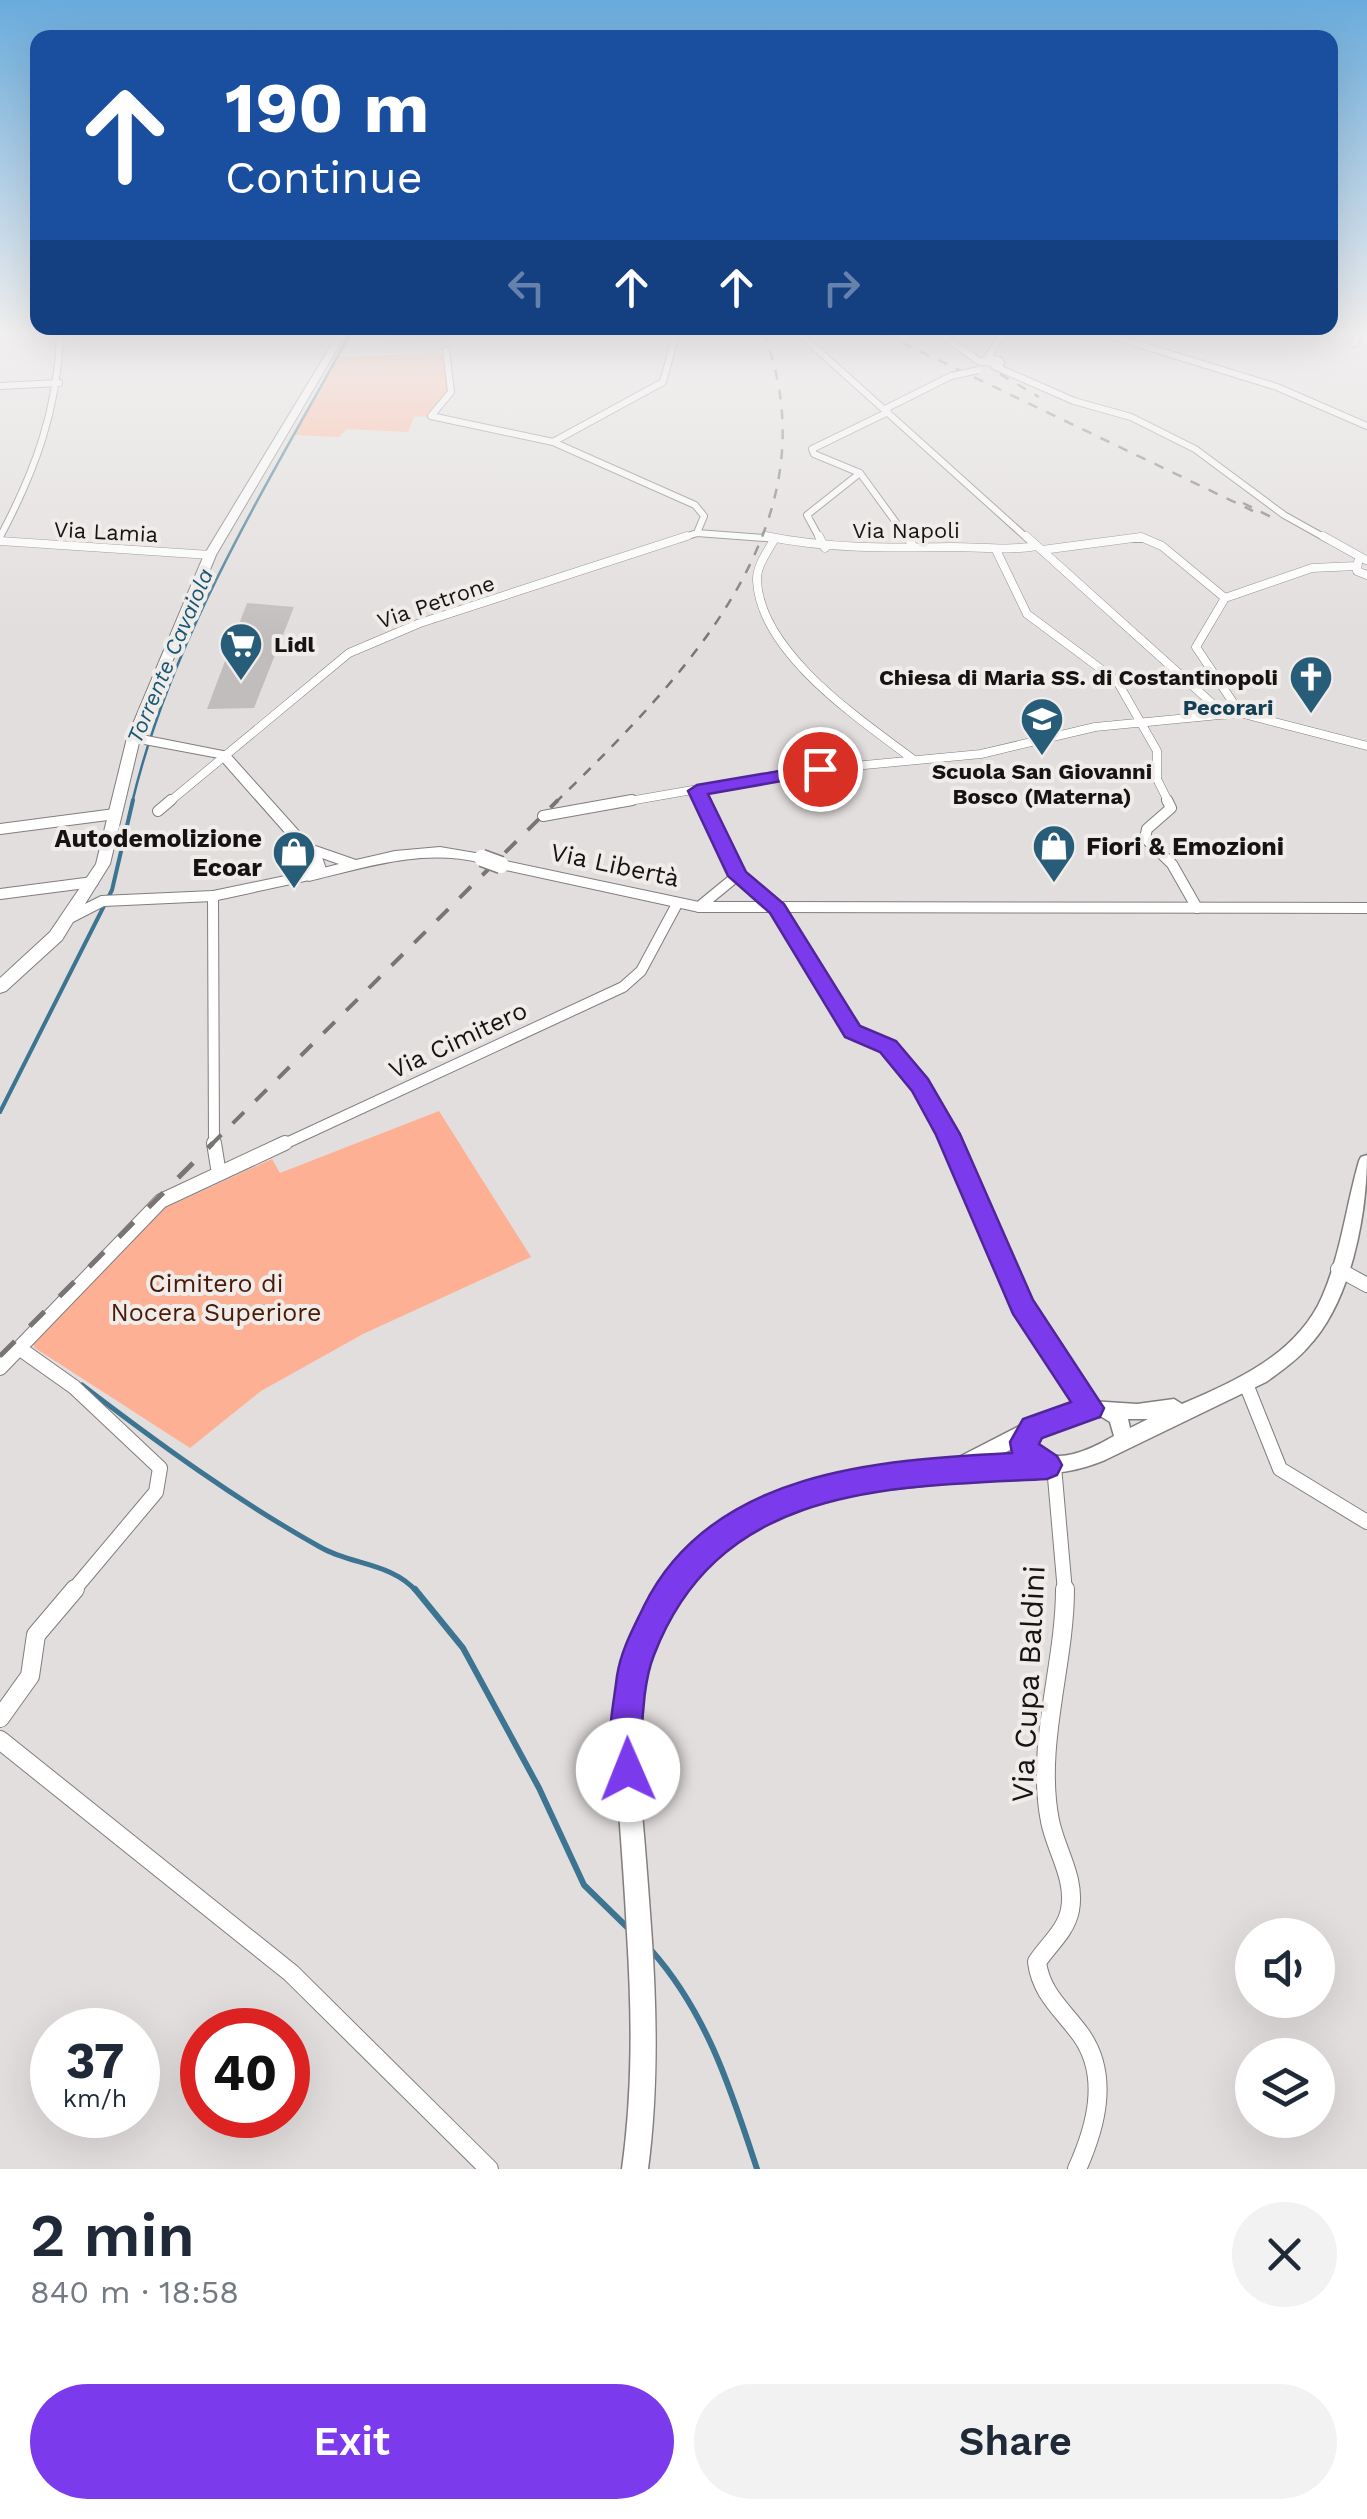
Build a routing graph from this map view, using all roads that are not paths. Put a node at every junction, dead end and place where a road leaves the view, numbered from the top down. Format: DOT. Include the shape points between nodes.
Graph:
graph roads {
  1 [pos="44,435"];
  2 [pos="282,435"];
  3 [pos="521,435"];
  4 [pos="565,435"];
  5 [pos="837,435"];
  6 [pos="915,435"];
  7 [pos="1167,435"];
  8 [pos="553,442"];
  9 [pos="860,474"];
  10 [pos="697,533"];
  11 [pos="775,538"];
  12 [pos="0,539"];
  13 [pos="913,546"];
  14 [pos="825,548"];
  15 [pos="1039,548"];
  16 [pos="998,552"];
  17 [pos="210,555"];
  18 [pos="1361,562"];
  19 [pos="1366,575"];
  20 [pos="1225,598"];
  21 [pos="1240,713"];
  22 [pos="1224,715"];
  23 [pos="1140,724"];
  24 [pos="134,738"];
  25 [pos="171,745"];
  26 [pos="1367,746"];
  27 [pos="220,753"];
  28 [pos="128,758"];
  29 [pos="914,760"];
  30 [pos="697,791"];
  31 [pos="158,811"];
  32 [pos="115,814"];
  33 [pos="543,816"];
  34 [pos="0,830"];
  35 [pos="304,847"];
  36 [pos="364,865"];
  37 [pos="309,876"];
  38 [pos="737,880"];
  39 [pos="94,882"];
  40 [pos="0,894"];
  41 [pos="213,896"];
  42 [pos="101,901"];
  43 [pos="677,904"];
  44 [pos="699,907"];
  45 [pos="735,908"];
  46 [pos="1198,908"];
  47 [pos="1367,908"];
  48 [pos="777,909"];
  49 [pos="65,924"];
  50 [pos="0,987"];
  51 [pos="1367,1161"];
  52 [pos="220,1174"];
  53 [pos="1338,1269"];
  54 [pos="1367,1285"];
  55 [pos="19,1348"];
  56 [pos="0,1368"];
  57 [pos="1246,1384"];
  58 [pos="1193,1404"];
  59 [pos="1098,1408"];
  60 [pos="1033,1428"];
  61 [pos="1124,1440"];
  62 [pos="1051,1465"];
  63 [pos="948,1470"];
  64 [pos="1367,1522"];
  65 [pos="0,1718"];
  66 [pos="0,1740"];
  67 [pos="489,2169"];
  68 [pos="635,2169"];
  69 [pos="1077,2169"];
  1 -- 12 [label="street, Via Lamia" via="34,473"];
  2 -- 17 [label="main road"];
  3 -- 8 [label="street"];
  4 -- 8 [label="street"];
  5 -- 9 [label="street" via="812,448 814,454"];
  6 -- 15 [label="street"];
  7 -- 18 [label="street"];
  8 -- 10 [label="street" via="695,505 704,516"];
  9 -- 13 [label="street"];
  9 -- 14 [label="street" via="807,515"];
  10 -- 11 [label="street, Via Petrone"];
  10 -- 27 [label="street, Via Petrone" via="420,623 349,653"];
  11 -- 14 [label="street, Via Napoli"];
  11 -- 29 [label="street" via="756,577 764,615 797,660 850,712"];
  12 -- 17 [label="street, Via Lamia"];
  13 -- 14 [label="street, Via Napoli"];
  13 -- 16 [label="street, Via Napoli"];
  15 -- 16 [label="street, Via Napoli"];
  15 -- 20 [label="street, Via Napoli" via="1141,537 1162,546"];
  15 -- 22 [label="street"];
  16 -- 23 [label="street" via="1026,614 1116,681"];
  17 -- 24 [label="main road"];
  18 -- 19 [label="street"];
  18 -- 20 [label="street" via="1312,568"];
  20 -- 21 [label="street" via="1196,647"];
  21 -- 22 [label="street"];
  21 -- 26 [label="street"];
  22 -- 23 [label="street"];
  23 -- 29 [label="street"];
  23 -- 46 [label="street" via="1158,751 1156,779 1172,802 1145,838 1172,864"];
  24 -- 25 [label="main road"];
  24 -- 28 [label="main road"];
  25 -- 27 [label="main road"];
  25 -- 28 [label="main road"];
  27 -- 31 [label="street, Via Petrone"];
  27 -- 35 [label="main road"];
  28 -- 32 [label="main road"];
  29 -- 30 [label="street"];
  30 -- 33 [label="street"];
  30 -- 38 [label="street"];
  32 -- 34 [label="street"];
  32 -- 39 [label="main road"];
  35 -- 36 [label="main road"];
  35 -- 37 [label="main road" via="320,864"];
  36 -- 37 [label="main road, Via Libertà"];
  36 -- 43 [label="main road, Via Libertà, bridge" via="446,850"];
  37 -- 41 [label="main road, Via Libertà"];
  38 -- 44 [label="street"];
  38 -- 45 [label="street"];
  38 -- 48 [label="street"];
  39 -- 40 [label="street"];
  39 -- 42 [label="main road"];
  39 -- 49 [label="main road"];
  41 -- 42 [label="main road, Via Libertà"];
  41 -- 52 [label="street" via="214,1153"];
  42 -- 49 [label="main road"];
  43 -- 44 [label="main road, Via Libertà"];
  43 -- 52 [label="street, Via Cimitero" via="651,956 623,987"];
  44 -- 45 [label="main road, Via Libertà"];
  45 -- 48 [label="main road, Via Libertà"];
  46 -- 47 [label="main road, Via Libertà"];
  46 -- 48 [label="main road, Via Libertà"];
  48 -- 59 [label="street" via="852,1031 888,1046 920,1085 1023,1306"];
  49 -- 50 [label="main road"];
  51 -- 53 [label="street"];
  52 -- 55 [label="street, Via Cimitero" via="162,1201"];
  53 -- 54 [label="street"];
  53 -- 57 [label="street" via="1322,1314 1304,1340"];
  55 -- 56 [label="street, Via Cimitero"];
  55 -- 65 [label="street" via="74,1386 160,1468 156,1492 36,1635 30,1676"];
  57 -- 58 [label="street"];
  57 -- 64 [label="street" via="1280,1469"];
  58 -- 59 [label="street" via="1137,1412"];
  58 -- 61 [label="street"];
  59 -- 60 [label="street"];
  59 -- 61 [label="street" via="1118,1417"];
  60 -- 62 [label="street" via="1025,1451"];
  60 -- 63 [label="street"];
  61 -- 62 [label="street"];
  62 -- 63 [label="street"];
  62 -- 69 [label="street, Via Cupa Baldini" via="1064,1622 1048,1812 1072,1904 1064,1929 1037,1962 1042,1987 1084,2038 1100,2086"];
  63 -- 68 [label="street" via="813,1490 764,1508 687,1566 648,1626 630,1686 626,1734 643,1996"];
  66 -- 67 [label="street" via="291,1973"];
}
